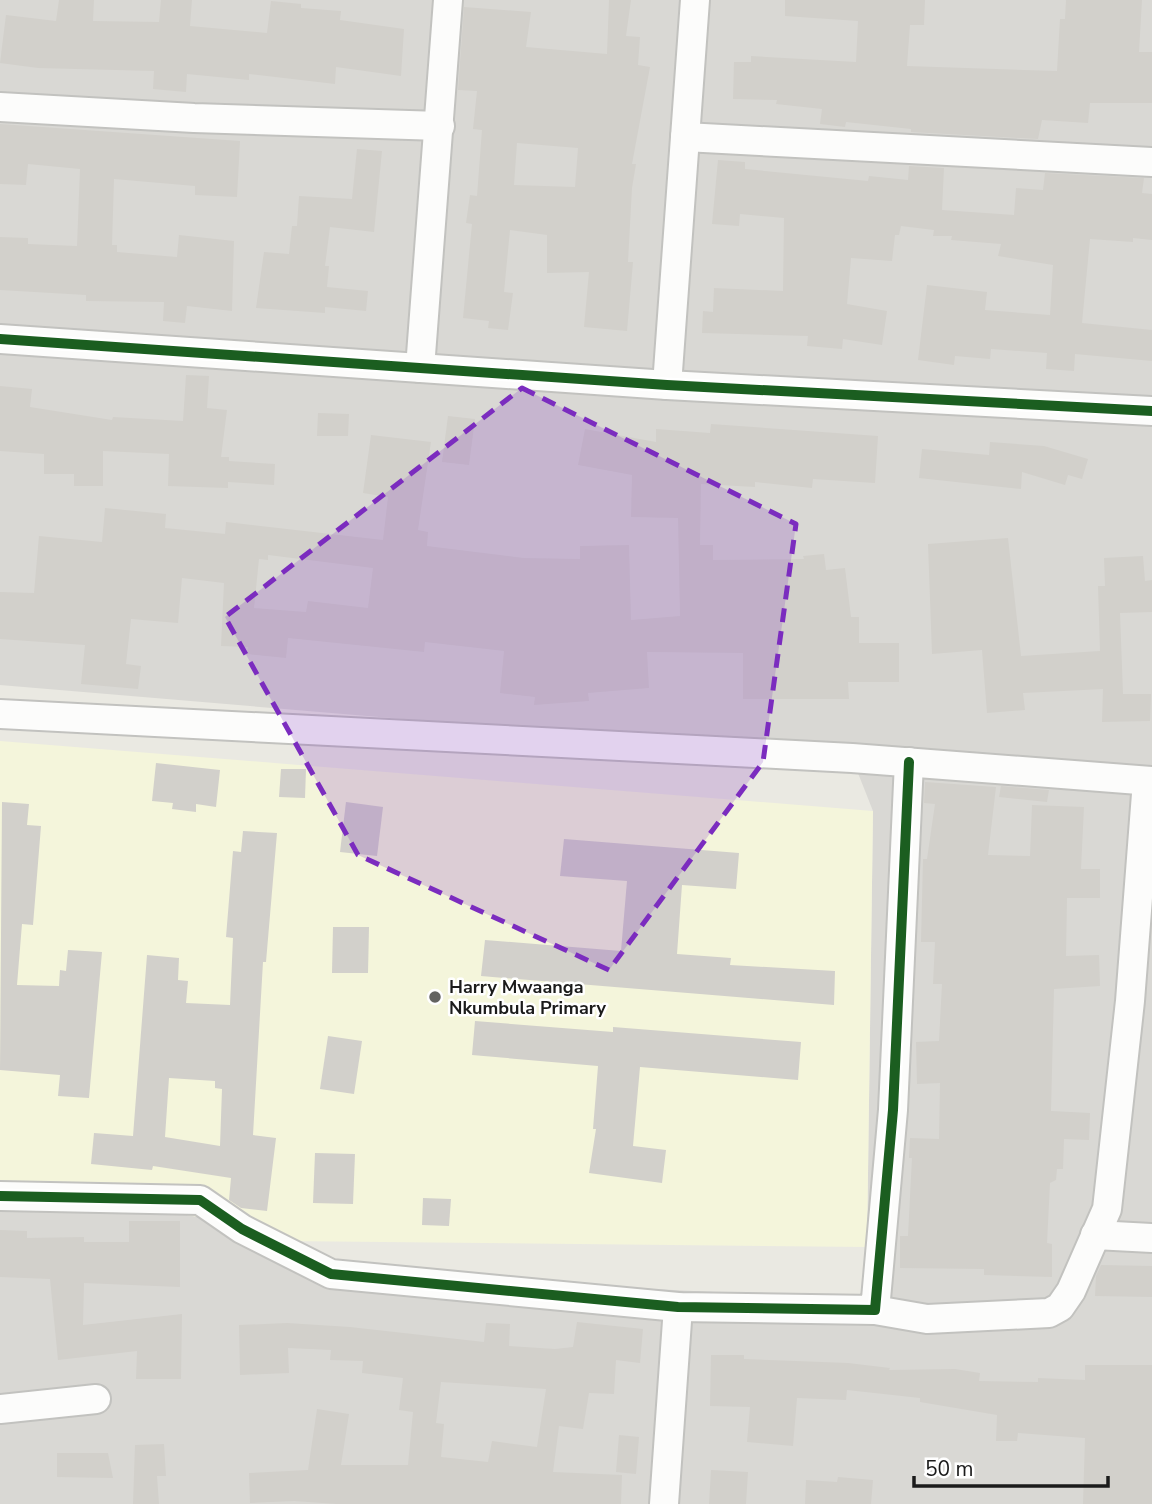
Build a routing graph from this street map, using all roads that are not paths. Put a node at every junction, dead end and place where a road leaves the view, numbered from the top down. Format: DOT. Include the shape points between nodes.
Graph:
graph roads {
  1 [pos="448,0"];
  2 [pos="695,0"];
  3 [pos="0,107"];
  4 [pos="440,126"];
  5 [pos="685,137"];
  6 [pos="1152,162"];
  7 [pos="0,339"];
  8 [pos="420,368"];
  9 [pos="667,385"];
  10 [pos="1152,411"];
  11 [pos="0,713"];
  12 [pos="909,762"];
  13 [pos="1150,781"];
  14 [pos="1141,1002"];
  15 [pos="0,1196"];
  16 [pos="1095,1235"];
  17 [pos="1152,1238"];
  18 [pos="678,1307"];
  19 [pos="875,1310"];
  20 [pos="96,1399"];
  21 [pos="0,1409"];
  22 [pos="664,1504"];
  1 -- 4 [label="street"];
  2 -- 5 [label="street"];
  3 -- 4 [label="street"];
  4 -- 8 [label="street"];
  5 -- 6 [label="street"];
  5 -- 9 [label="street"];
  7 -- 8 [label="street"];
  8 -- 9 [label="street"];
  9 -- 10 [label="street"];
  11 -- 12 [label="street"];
  12 -- 13 [label="street"];
  12 -- 19 [label="street" via="893,1110"];
  13 -- 14 [label="street"];
  14 -- 16 [label="street" via="1107,1209"];
  15 -- 18 [label="street" via="200,1200 242,1228 331,1274"];
  16 -- 17 [label="street"];
  16 -- 19 [label="street" via="1071,1291 1060,1307 1049,1313 927,1319"];
  18 -- 19 [label="street"];
  18 -- 22 [label="street"];
  20 -- 21 [label="street"];
}
